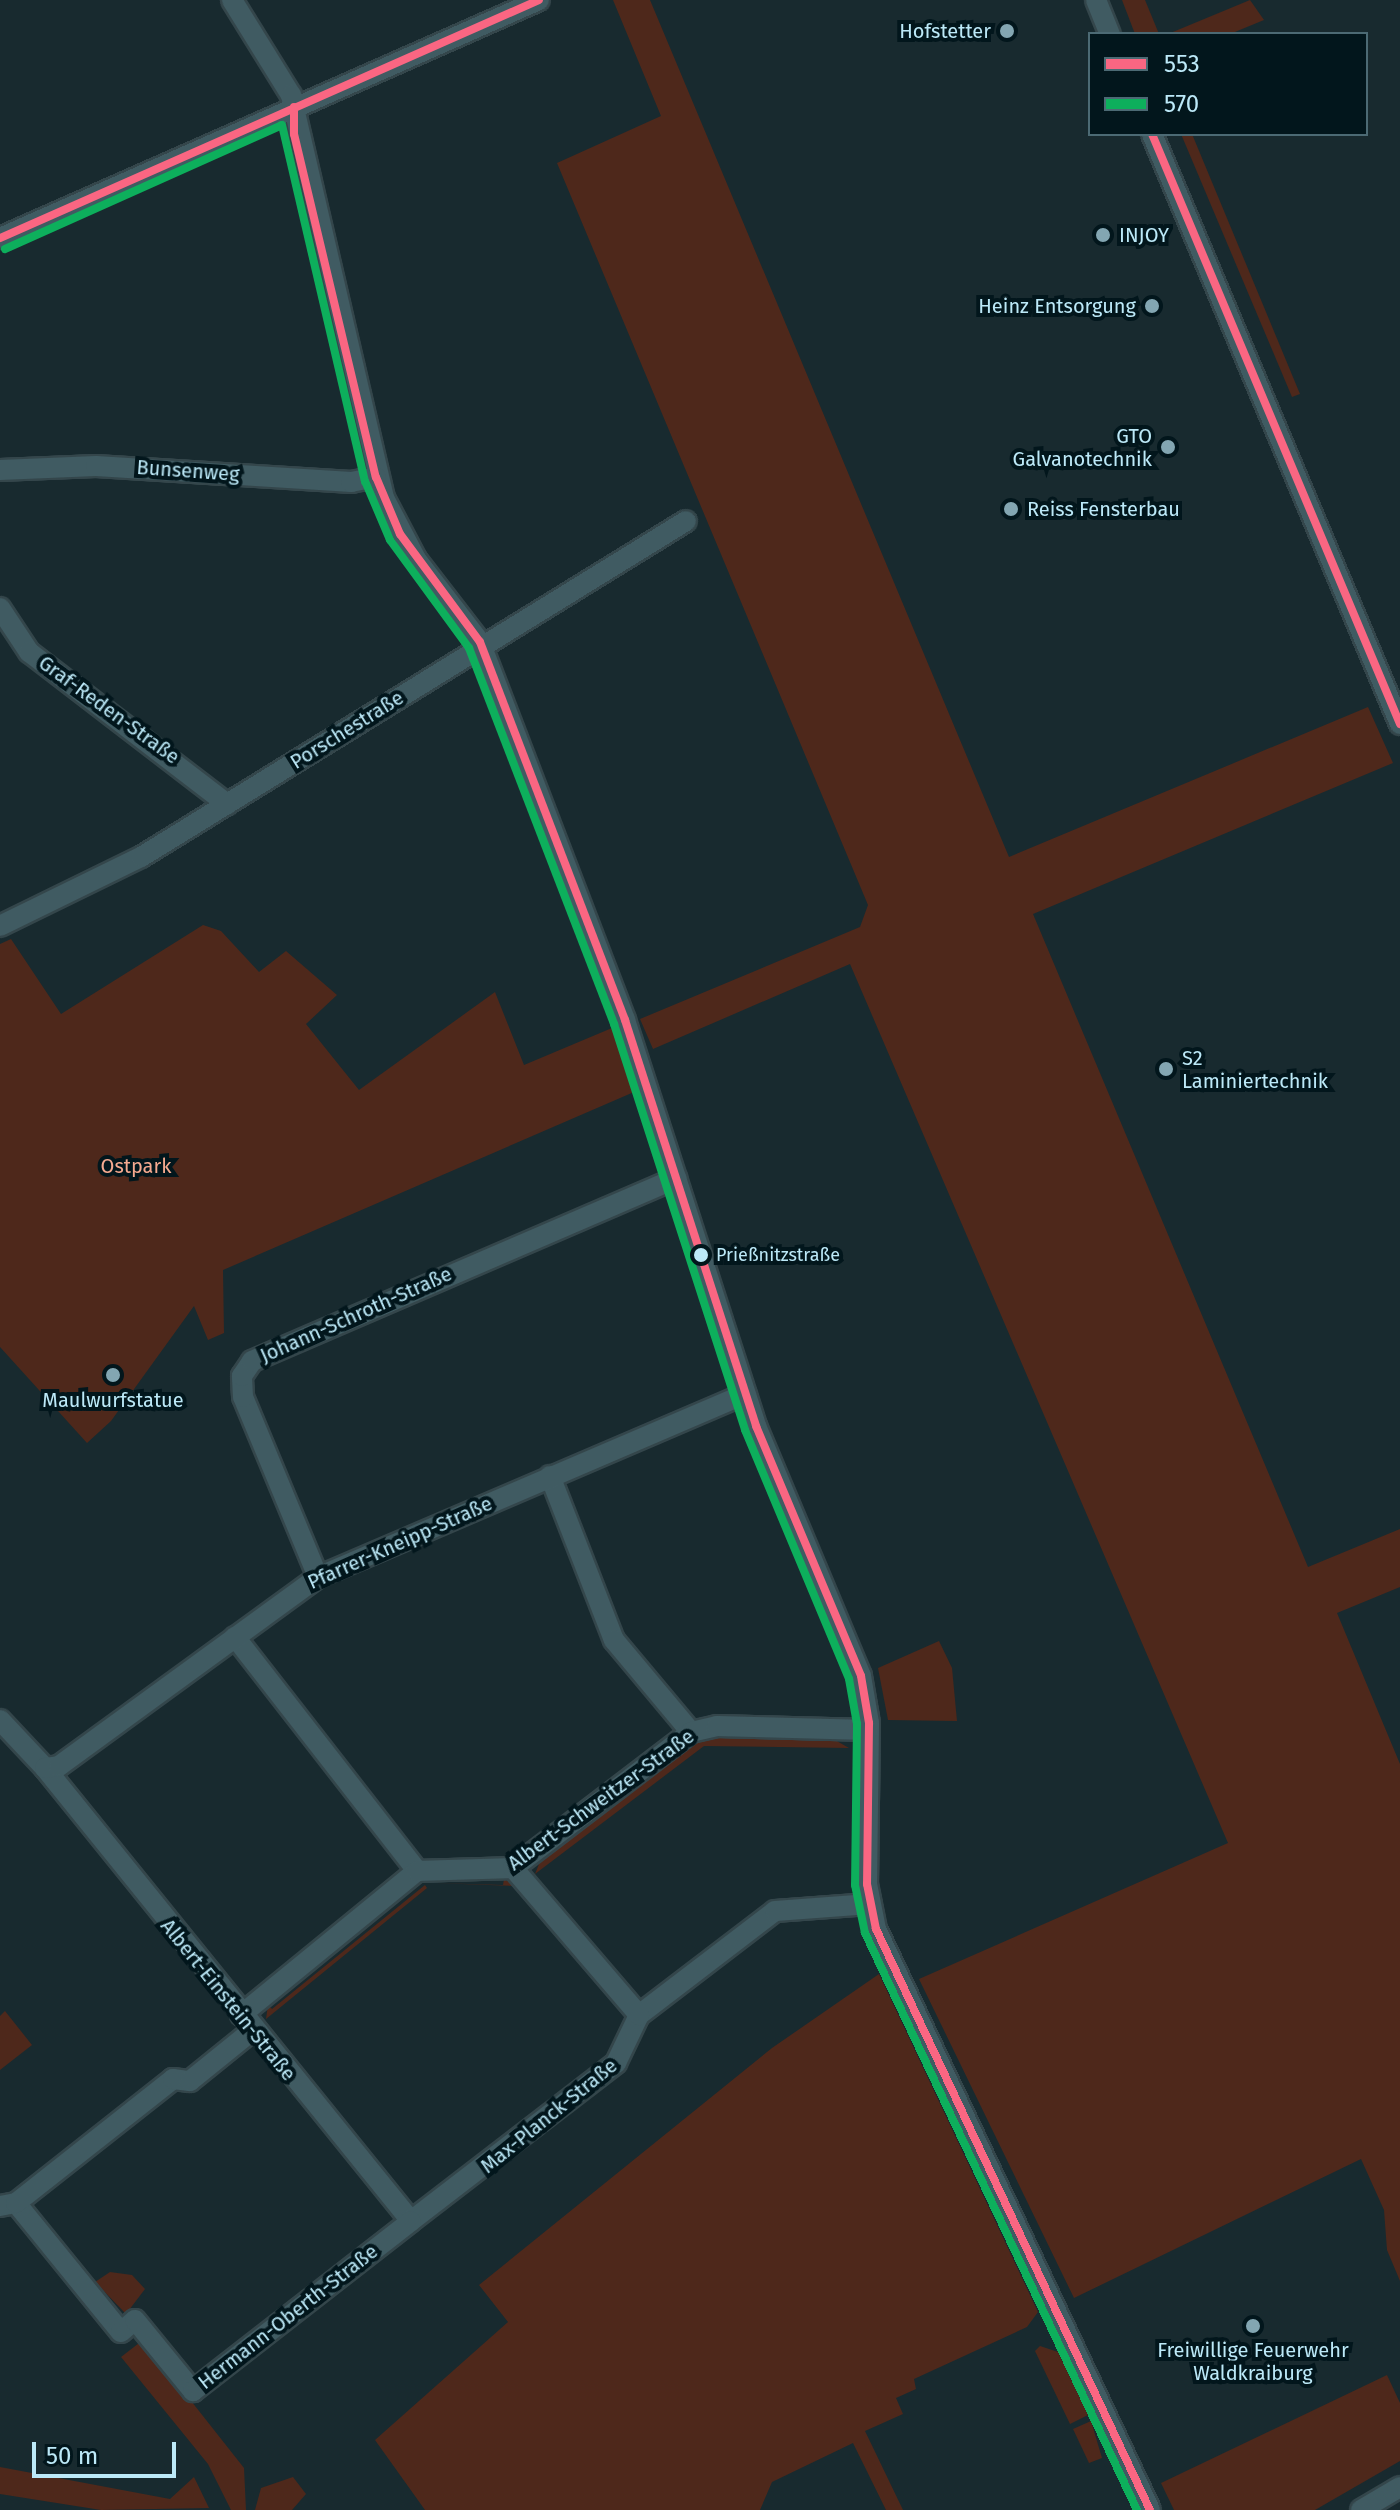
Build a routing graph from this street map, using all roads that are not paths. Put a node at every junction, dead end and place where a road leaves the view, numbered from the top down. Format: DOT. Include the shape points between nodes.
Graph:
graph roads {
  1 [pos="232,0"];
  2 [pos="539,0"];
  3 [pos="1096,0"];
  4 [pos="1109,32"];
  5 [pos="294,107"];
  6 [pos="1153,136"];
  7 [pos="0,238"];
  8 [pos="0,470"];
  9 [pos="376,477"];
  10 [pos="686,521"];
  11 [pos="0,608"];
  12 [pos="480,642"];
  13 [pos="1400,724"];
  14 [pos="227,804"];
  15 [pos="0,926"];
  16 [pos="676,1178"];
  17 [pos="745,1394"];
  18 [pos="550,1476"];
  19 [pos="318,1577"];
  20 [pos="235,1637"];
  21 [pos="0,1720"];
  22 [pos="868,1730"];
  23 [pos="691,1732"];
  24 [pos="45,1768"];
  25 [pos="513,1868"];
  26 [pos="417,1871"];
  27 [pos="870,1904"];
  28 [pos="639,2015"];
  29 [pos="247,2023"];
  30 [pos="8,2205"];
  31 [pos="415,2221"];
  32 [pos="1400,2487"];
  33 [pos="1150,2510"];
  34 [pos="1361,2510"];
  1 -- 5 [label="street"];
  2 -- 5 [label="street"];
  3 -- 4 [label="street"];
  5 -- 7 [label="street"];
  5 -- 9 [label="street" via="294,134"];
  6 -- 13 [label="street"];
  8 -- 9 [label="street, Bunsenweg" via="96,466 351,482"];
  9 -- 12 [label="street" via="400,534"];
  10 -- 12 [label="street, Porschestraße"];
  11 -- 14 [label="street, Graf-Reden-Straße" via="29,652"];
  12 -- 14 [label="street, Porschestraße"];
  12 -- 16 [label="street" via="625,1020"];
  14 -- 15 [label="street, Porschestraße" via="141,857"];
  16 -- 17 [label="street"];
  16 -- 19 [label="street, Johann-Schroth-Straße" via="252,1361 243,1397"];
  17 -- 18 [label="street, Pfarrer-Kneipp-Straße"];
  17 -- 22 [label="street" via="861,1676"];
  18 -- 19 [label="street, Pfarrer-Kneipp-Straße"];
  18 -- 23 [label="street" via="614,1640"];
  19 -- 20 [label="street, Pfarrer-Kneipp-Straße"];
  20 -- 24 [label="street, Pfarrer-Kneipp-Straße" via="59,1766"];
  20 -- 26 [label="street"];
  21 -- 24 [label="street, Albert-Einstein-Straße"];
  22 -- 23 [label="street, Albert-Schweitzer-Straße" via="717,1726"];
  22 -- 27 [label="street"];
  23 -- 25 [label="street, Albert-Schweitzer-Straße"];
  24 -- 29 [label="street, Albert-Einstein-Straße"];
  25 -- 26 [label="street, Albert-Schweitzer-Straße"];
  25 -- 28 [label="street"];
  26 -- 29 [label="street"];
  27 -- 28 [label="street, Max-Planck-Straße" via="780,1908"];
  27 -- 33 [label="street"];
  28 -- 31 [label="street, Max-Planck-Straße" via="616,2063"];
  29 -- 30 [label="street" via="190,2081 173,2079"];
  29 -- 31 [label="street, Albert-Einstein-Straße"];
  30 -- 31 [label="street, Hermann-Oberth-Straße" via="121,2332 135,2320 193,2391"];
  32 -- 34 [label="street"];
}
